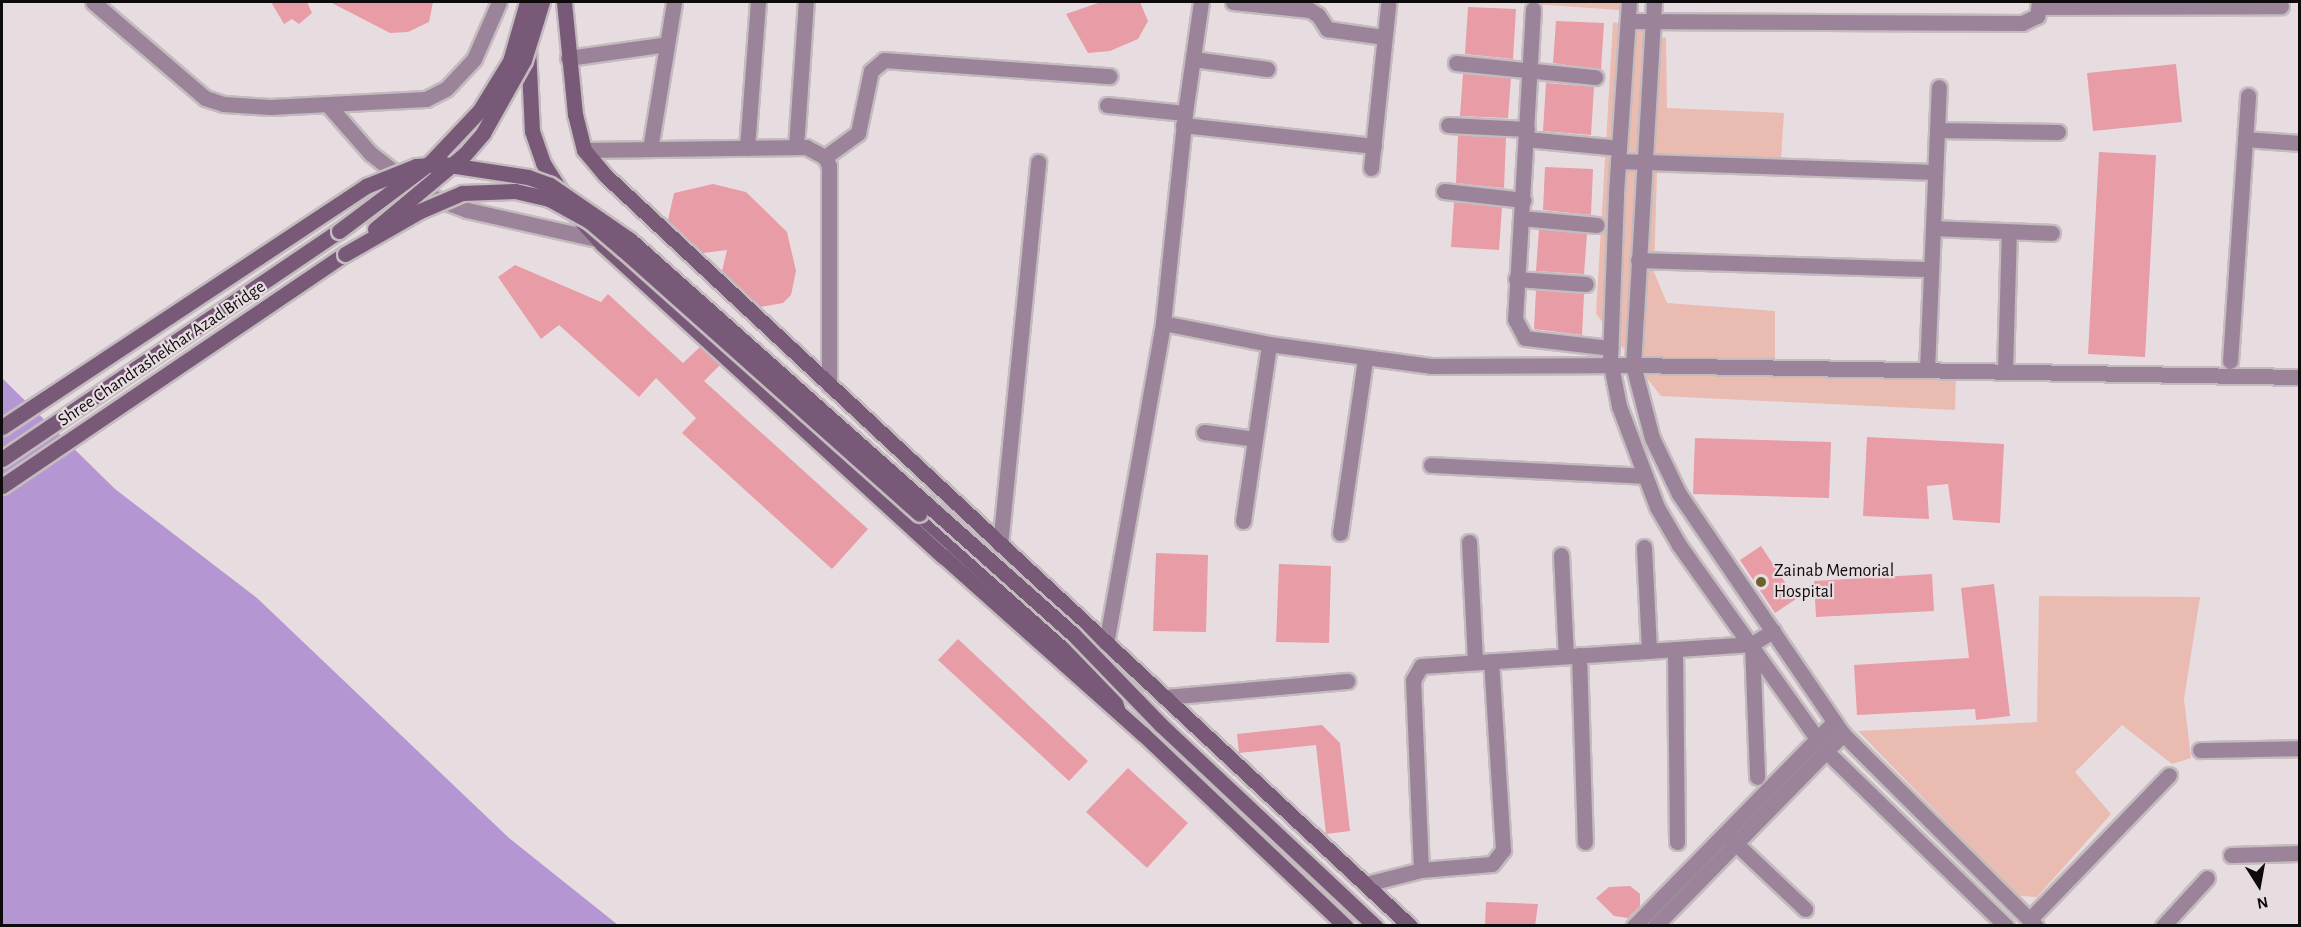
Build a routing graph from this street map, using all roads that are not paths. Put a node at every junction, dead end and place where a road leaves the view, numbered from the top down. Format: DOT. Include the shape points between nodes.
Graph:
graph roads {
  1 [pos="93,2"];
  2 [pos="498,2"];
  3 [pos="527,2"];
  4 [pos="542,2"];
  5 [pos="564,2"];
  6 [pos="674,2"];
  7 [pos="758,2"];
  8 [pos="806,2"];
  9 [pos="1201,2"];
  10 [pos="1233,2"];
  11 [pos="1629,2"];
  12 [pos="1654,2"];
  13 [pos="2039,4"];
  14 [pos="2228,4"];
  15 [pos="1388,5"];
  16 [pos="2281,6"];
  17 [pos="1533,9"];
  18 [pos="1628,21"];
  19 [pos="1653,23"];
  20 [pos="1384,38"];
  21 [pos="667,44"];
  22 [pos="568,58"];
  23 [pos="1193,59"];
  24 [pos="1456,63"];
  25 [pos="1267,69"];
  26 [pos="1529,70"];
  27 [pos="1109,76"];
  28 [pos="1595,77"];
  29 [pos="1939,87"];
  30 [pos="2248,96"];
  31 [pos="328,105"];
  32 [pos="1107,105"];
  33 [pos="1184,119"];
  34 [pos="1448,125"];
  35 [pos="1937,130"];
  36 [pos="2058,132"];
  37 [pos="1526,134"];
  38 [pos="2245,140"];
  39 [pos="2300,143"];
  40 [pos="1374,146"];
  41 [pos="796,147"];
  42 [pos="747,148"];
  43 [pos="650,149"];
  44 [pos="584,150"];
  45 [pos="1619,154"];
  46 [pos="825,157"];
  47 [pos="1644,160"];
  48 [pos="1038,162"];
  49 [pos="1371,168"];
  50 [pos="1935,172"];
  51 [pos="1444,191"];
  52 [pos="1523,200"];
  53 [pos="1521,218"];
  54 [pos="1597,225"];
  55 [pos="1933,228"];
  56 [pos="2008,232"];
  57 [pos="2052,233"];
  58 [pos="597,239"];
  59 [pos="345,254"];
  60 [pos="1638,260"];
  61 [pos="1931,269"];
  62 [pos="1516,279"];
  63 [pos="1586,284"];
  64 [pos="1163,323"];
  65 [pos="1269,344"];
  66 [pos="1610,348"];
  67 [pos="1365,359"];
  68 [pos="2230,361"];
  69 [pos="1633,364"];
  70 [pos="1611,366"];
  71 [pos="1928,370"];
  72 [pos="2005,371"];
  73 [pos="2300,376"];
  74 [pos="830,385"];
  75 [pos="2,427"];
  76 [pos="1204,432"];
  77 [pos="1255,440"];
  78 [pos="2,459"];
  79 [pos="1431,465"];
  80 [pos="1645,476"];
  81 [pos="2,486"];
  82 [pos="1243,521"];
  83 [pos="1340,533"];
  84 [pos="1469,542"];
  85 [pos="1000,545"];
  86 [pos="1644,547"];
  87 [pos="1561,555"];
  88 [pos="1773,631"];
  89 [pos="1106,644"];
  90 [pos="1752,644"];
  91 [pos="1675,649"];
  92 [pos="1649,651"];
  93 [pos="1573,656"];
  94 [pos="1491,661"];
  95 [pos="1475,662"];
  96 [pos="1347,681"];
  97 [pos="1167,701"];
  98 [pos="1118,711"];
  99 [pos="1838,728"];
  100 [pos="1143,734"];
  101 [pos="1822,745"];
  102 [pos="2300,748"];
  103 [pos="2200,750"];
  104 [pos="2169,775"];
  105 [pos="1757,777"];
  106 [pos="1725,833"];
  107 [pos="1586,842"];
  108 [pos="1677,842"];
  109 [pos="1737,845"];
  110 [pos="2300,853"];
  111 [pos="2231,855"];
  112 [pos="1421,870"];
  113 [pos="2207,878"];
  114 [pos="1366,884"];
  115 [pos="1805,909"];
  116 [pos="2033,922"];
  117 [pos="1345,926"];
  118 [pos="1375,926"];
  119 [pos="1410,926"];
  120 [pos="1635,926"];
  121 [pos="1655,926"];
  122 [pos="2006,926"];
  123 [pos="2163,926"];
  1 -- 31 [label="street" via="205,98 246,105"];
  2 -- 31 [label="street" via="474,59 446,89 426,99 404,103"];
  3 -- 58 [label="main road" via="532,131 543,163 583,225"];
  3 -- 78 [label="main road, Shree Chandrashekhar Azad Bridge, bridge" via="510,61 480,110 431,162 339,231"];
  4 -- 59 [label="main road, bridge" via="520,70 483,133 465,154"];
  5 -- 22 [label="main road"];
  6 -- 21 [label="street"];
  7 -- 42 [label="street"];
  8 -- 41 [label="street"];
  9 -- 23 [label="street"];
  10 -- 20 [label="street" via="1310,10 1327,29"];
  11 -- 18 [label="street"];
  12 -- 19 [label="street"];
  13 -- 14 [label="street"];
  13 -- 19 [label="street" via="2037,16 2022,23"];
  14 -- 16 [label="street"];
  15 -- 20 [label="street"];
  17 -- 26 [label="street"];
  18 -- 19 [label="street"];
  18 -- 45 [label="street"];
  19 -- 47 [label="street"];
  20 -- 40 [label="street"];
  21 -- 22 [label="street"];
  21 -- 43 [label="street"];
  22 -- 44 [label="main road"];
  23 -- 25 [label="street"];
  23 -- 33 [label="street"];
  24 -- 26 [label="street"];
  26 -- 28 [label="street"];
  26 -- 37 [label="street"];
  27 -- 46 [label="street" via="884,60 871,71 858,133"];
  29 -- 35 [label="street"];
  30 -- 38 [label="street"];
  31 -- 58 [label="street" via="370,153 421,193 467,210"];
  32 -- 33 [label="street"];
  33 -- 40 [label="street"];
  33 -- 64 [label="street"];
  34 -- 37 [label="street"];
  35 -- 36 [label="street"];
  35 -- 50 [label="street"];
  37 -- 45 [label="street"];
  37 -- 52 [label="street"];
  38 -- 39 [label="street"];
  38 -- 68 [label="street"];
  40 -- 49 [label="street"];
  41 -- 42 [label="street"];
  41 -- 46 [label="street" via="812,149"];
  42 -- 43 [label="street"];
  43 -- 44 [label="street"];
  44 -- 74 [label="main road" via="606,176"];
  45 -- 47 [label="street"];
  45 -- 66 [label="street"];
  46 -- 74 [label="street" via="829,166"];
  47 -- 50 [label="street"];
  47 -- 60 [label="street"];
  48 -- 85 [label="street"];
  50 -- 55 [label="street"];
  51 -- 52 [label="street"];
  52 -- 53 [label="street"];
  53 -- 54 [label="street"];
  53 -- 62 [label="street"];
  55 -- 56 [label="street"];
  55 -- 61 [label="street"];
  56 -- 57 [label="street"];
  56 -- 72 [label="street"];
  58 -- 98 [label="main road"];
  59 -- 81 [label="main road, Shree Chandrashekhar Azad Bridge"];
  59 -- 98 [label="main road, bridge" via="420,211 462,193 515,191 549,199 589,221 1110,687"];
  60 -- 61 [label="street"];
  60 -- 69 [label="street"];
  61 -- 71 [label="street"];
  62 -- 63 [label="street"];
  62 -- 66 [label="street" via="1515,319 1525,338"];
  64 -- 65 [label="street"];
  64 -- 89 [label="street"];
  65 -- 67 [label="street"];
  65 -- 77 [label="street"];
  66 -- 70 [label="street"];
  67 -- 70 [label="street" via="1431,366"];
  67 -- 83 [label="street"];
  69 -- 70 [label="street"];
  69 -- 71 [label="street"];
  69 -- 88 [label="street" via="1652,438 1679,494"];
  70 -- 80 [label="street" via="1619,406"];
  71 -- 72 [label="street"];
  72 -- 73 [label="street"];
  74 -- 85 [label="main road"];
  75 -- 118 [label="main road, bridge" via="366,186 416,166 443,164 528,177 550,185 630,240 1074,635 1161,725"];
  76 -- 77 [label="street"];
  77 -- 82 [label="street"];
  79 -- 80 [label="street"];
  80 -- 90 [label="street" via="1668,527"];
  84 -- 95 [label="street"];
  85 -- 89 [label="main road"];
  86 -- 92 [label="street"];
  87 -- 93 [label="street"];
  88 -- 90 [label="street"];
  88 -- 99 [label="street"];
  89 -- 97 [label="main road"];
  90 -- 91 [label="street"];
  90 -- 101 [label="street"];
  90 -- 105 [label="street"];
  91 -- 92 [label="street"];
  91 -- 108 [label="street"];
  92 -- 93 [label="street"];
  93 -- 94 [label="street"];
  93 -- 107 [label="street"];
  94 -- 95 [label="street"];
  94 -- 112 [label="street" via="1503,850 1492,864"];
  95 -- 112 [label="street" via="1421,666 1415,671"];
  96 -- 97 [label="street"];
  97 -- 100 [label="main road"];
  97 -- 114 [label="main road"];
  98 -- 100 [label="main road"];
  99 -- 101 [label="street"];
  99 -- 116 [label="street"];
  100 -- 117 [label="main road"];
  101 -- 106 [label="street"];
  101 -- 109 [label="street"];
  101 -- 122 [label="street"];
  102 -- 103 [label="street"];
  104 -- 116 [label="street"];
  106 -- 109 [label="street"];
  106 -- 120 [label="street"];
  109 -- 115 [label="street"];
  109 -- 121 [label="street"];
  110 -- 111 [label="street"];
  112 -- 114 [label="street"];
  113 -- 123 [label="street"];
  114 -- 119 [label="main road"];
}
